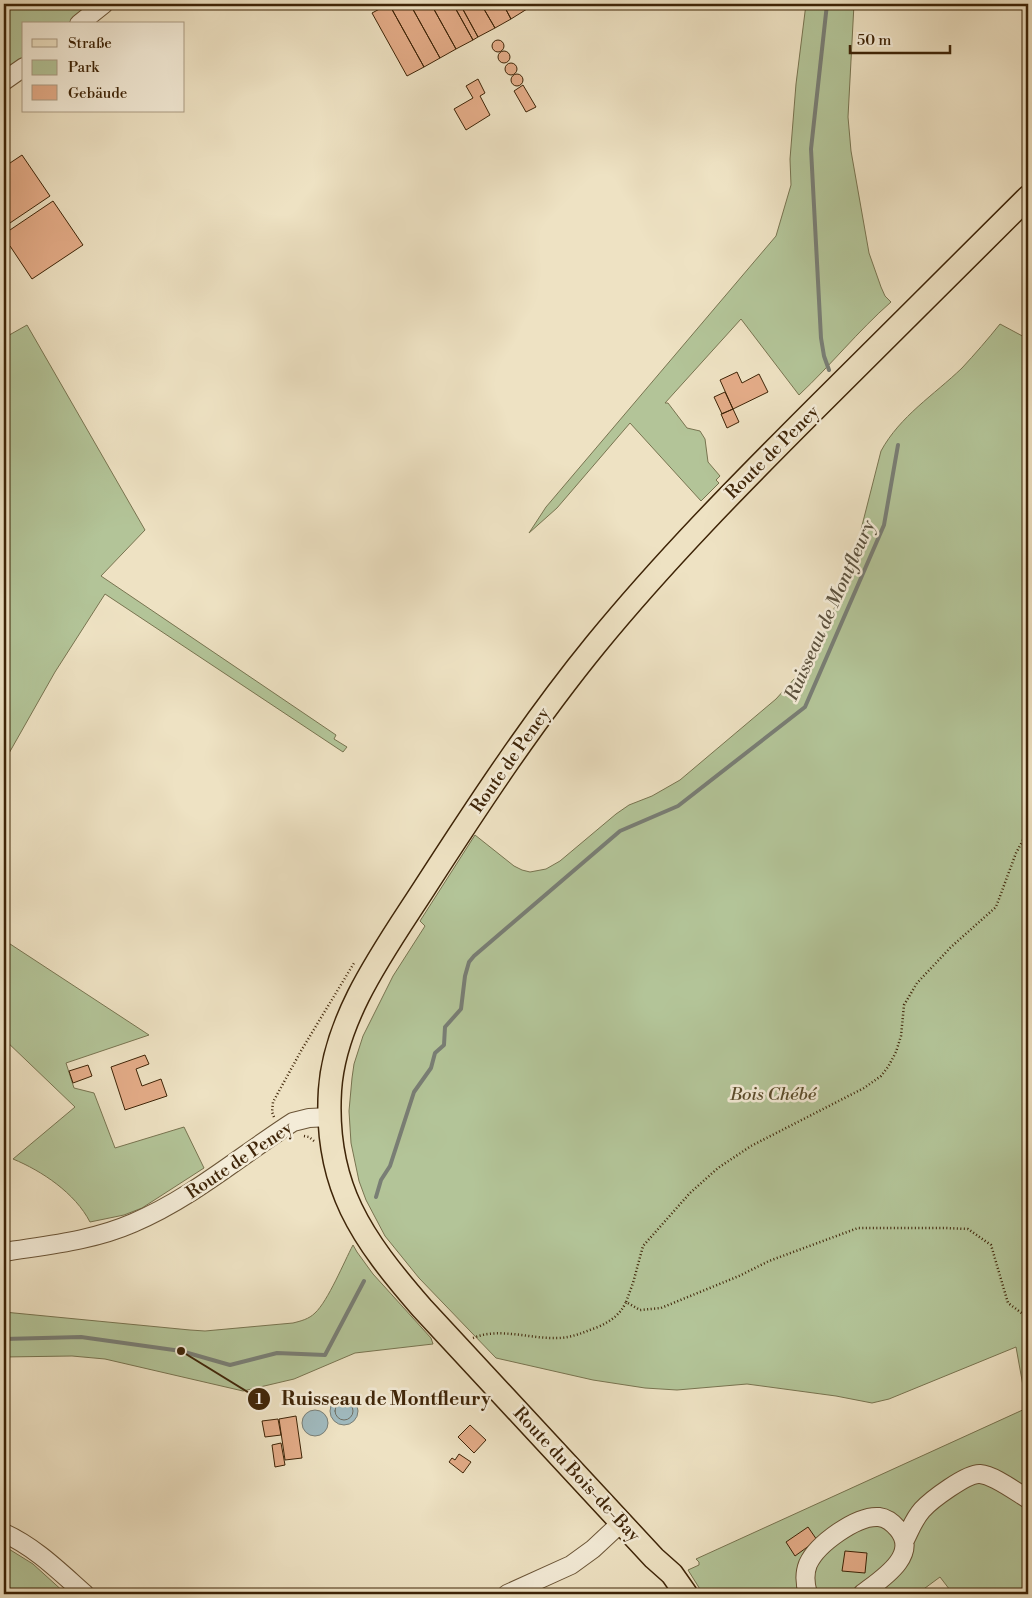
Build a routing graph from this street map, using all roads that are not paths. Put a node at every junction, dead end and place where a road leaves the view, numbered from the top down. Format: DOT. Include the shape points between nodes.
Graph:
graph roads {
  1 [pos="104,4"];
  2 [pos="82,22"];
  3 [pos="22,68"];
  4 [pos="4,81"];
  5 [pos="1028,197"];
  6 [pos="330,1117"];
  7 [pos="4,1252"];
  8 [pos="1028,1499"];
  9 [pos="923,1509"];
  10 [pos="887,1519"];
  11 [pos="622,1522"];
  12 [pos="4,1533"];
  13 [pos="904,1540"];
  14 [pos="654,1558"];
  15 [pos="85,1594"];
  16 [pos="507,1594"];
  17 [pos="672,1594"];
  18 [pos="686,1594"];
  19 [pos="808,1594"];
  20 [pos="862,1594"];
  1 -- 2 [label="street"];
  3 -- 4 [label="street"];
  5 -- 6 [label="main road, Route de Peney" via="732,492 632,600 558,691 466,824 362,990 335,1061"];
  6 -- 7 [label="street, Route de Peney" via="300,1119 189,1194 133,1223 82,1239"];
  6 -- 11 [label="main road, Route du Bois-de-Bay" via="332,1150 346,1199 358,1226 377,1254 422,1308"];
  8 -- 9 [label="street" via="978,1474 968,1476"];
  9 -- 10 [label="street"];
  9 -- 13 [label="street"];
  10 -- 13 [label="street"];
  10 -- 19 [label="street" via="873,1517 854,1523 841,1530 814,1555 805,1574"];
  11 -- 14 [label="main road, Route du Bois-de-Bay"];
  11 -- 16 [label="street" via="571,1565"];
  12 -- 15 [label="street" via="41,1556"];
  13 -- 20 [label="street" via="904,1550 897,1566"];
  14 -- 17 [label="main road, Route du Bois-de-Bay"];
  14 -- 18 [label="main road, Route du Bois-de-Bay" via="672,1574"];
}
